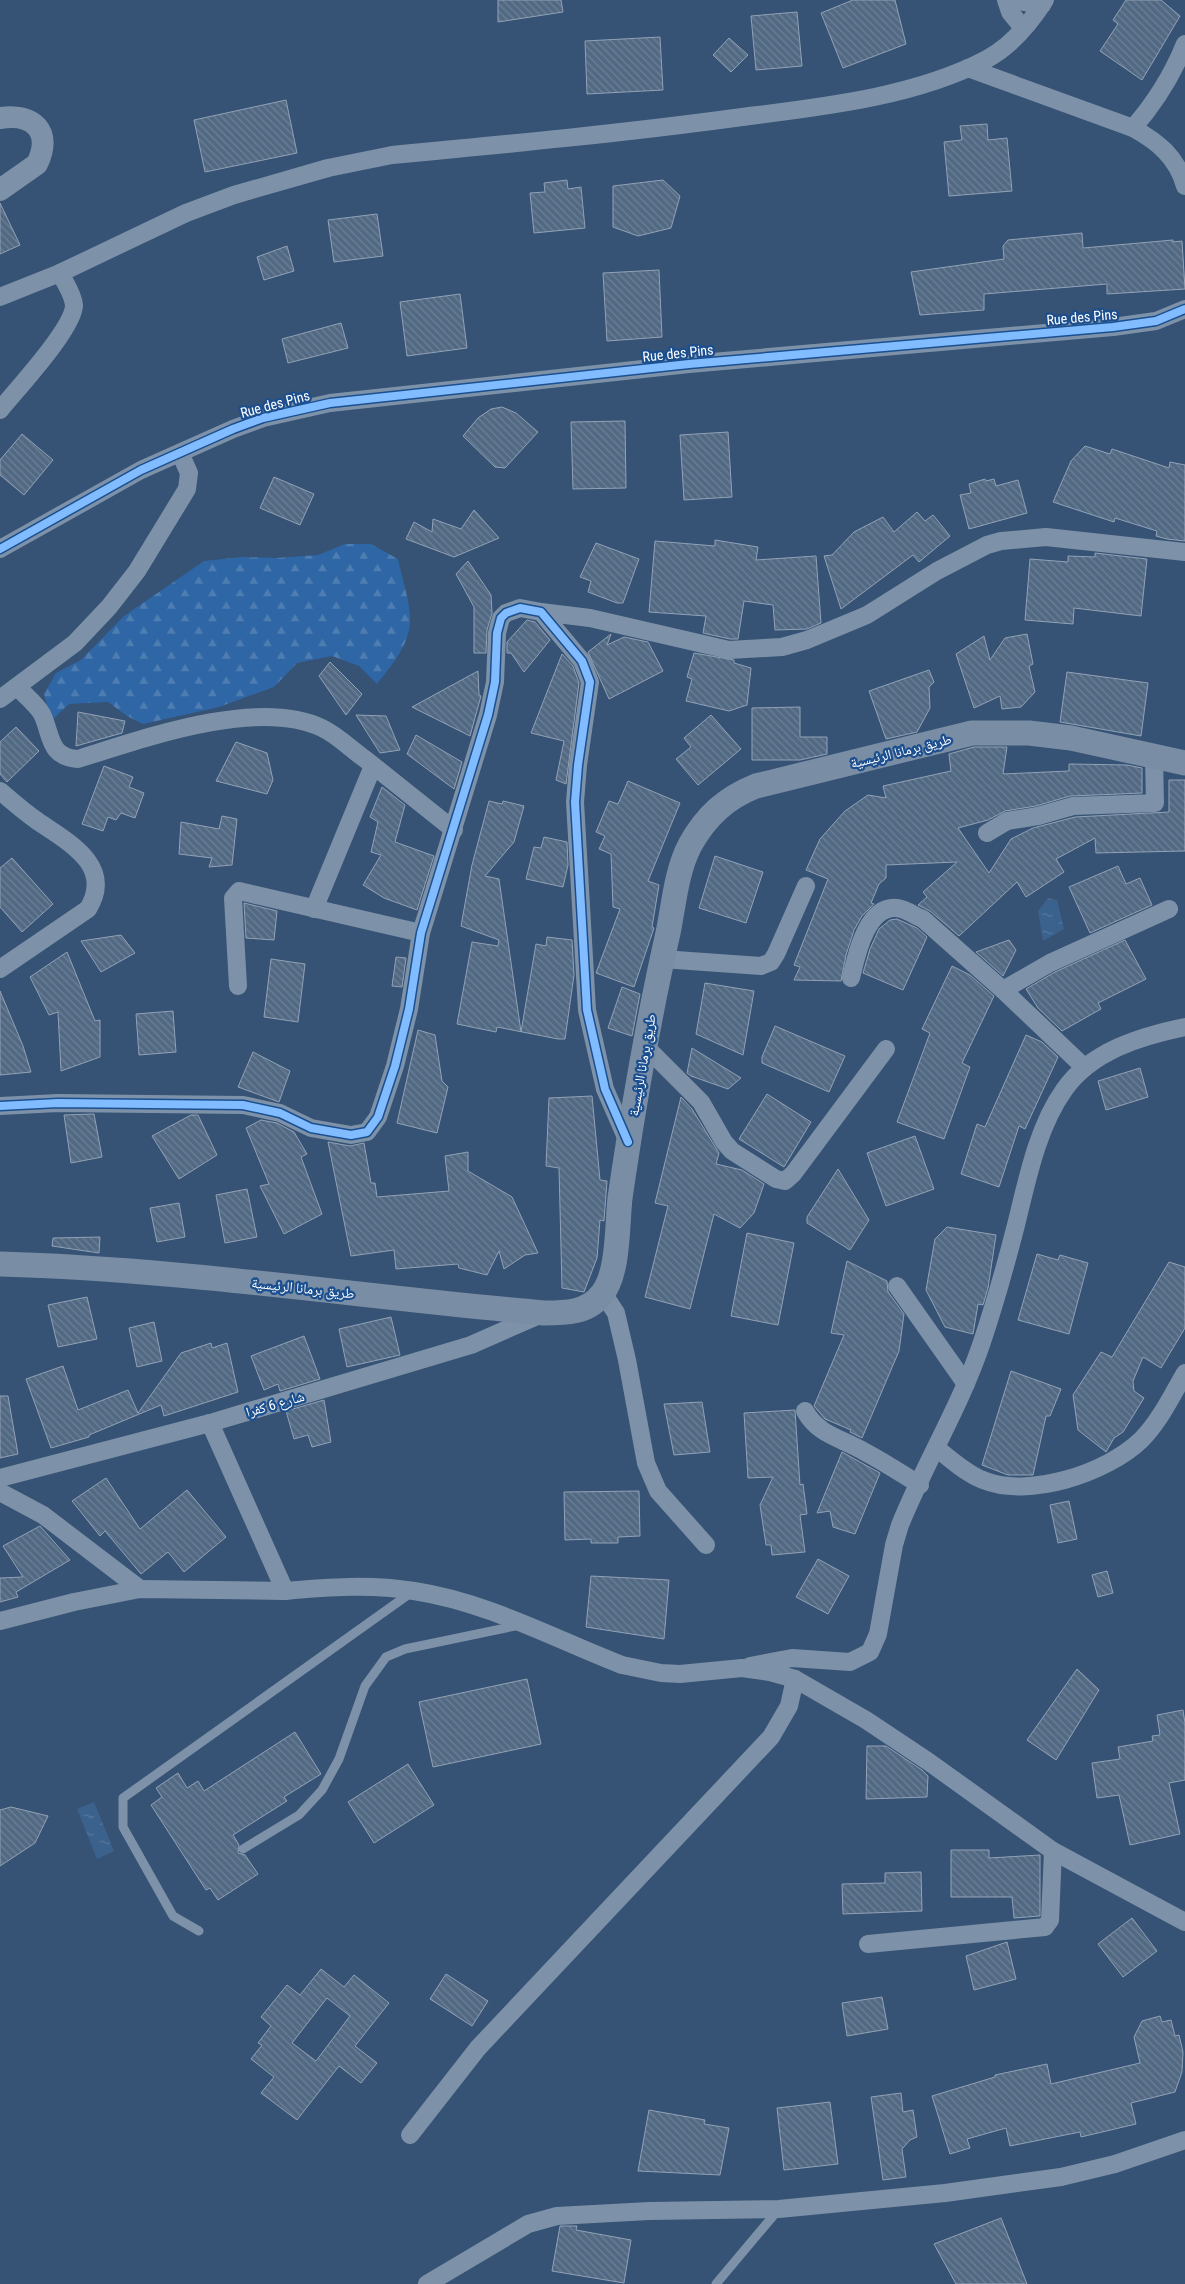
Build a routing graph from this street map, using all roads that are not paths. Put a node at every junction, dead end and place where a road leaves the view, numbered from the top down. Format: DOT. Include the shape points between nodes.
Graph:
graph roads {
  1 [pos="1006,0"];
  2 [pos="1012,0"];
  3 [pos="1043,2"];
  4 [pos="1024,28"];
  5 [pos="1185,44"];
  6 [pos="968,68"];
  7 [pos="0,118"];
  8 [pos="1133,128"];
  9 [pos="1185,186"];
  10 [pos="0,190"];
  11 [pos="60,273"];
  12 [pos="0,297"];
  13 [pos="1185,309"];
  14 [pos="0,410"];
  15 [pos="180,453"];
  16 [pos="0,549"];
  17 [pos="1185,552"];
  18 [pos="541,612"];
  19 [pos="18,688"];
  20 [pos="0,699"];
  21 [pos="1154,758"];
  22 [pos="1185,762"];
  23 [pos="373,766"];
  24 [pos="0,790"];
  25 [pos="454,830"];
  26 [pos="987,833"];
  27 [pos="806,886"];
  28 [pos="314,909"];
  29 [pos="1169,909"];
  30 [pos="421,934"];
  31 [pos="662,959"];
  32 [pos="0,969"];
  33 [pos="851,978"];
  34 [pos="238,986"];
  35 [pos="1003,990"];
  36 [pos="1185,1027"];
  37 [pos="645,1046"];
  38 [pos="886,1049"];
  39 [pos="1084,1067"];
  40 [pos="0,1106"];
  41 [pos="628,1142"];
  42 [pos="0,1264"];
  43 [pos="897,1286"];
  44 [pos="603,1293"];
  45 [pos="544,1313"];
  46 [pos="1185,1373"];
  47 [pos="966,1384"];
  48 [pos="805,1411"];
  49 [pos="210,1423"];
  50 [pos="936,1448"];
  51 [pos="0,1478"];
  52 [pos="920,1485"];
  53 [pos="0,1492"];
  54 [pos="706,1545"];
  55 [pos="140,1589"];
  56 [pos="285,1591"];
  57 [pos="415,1591"];
  58 [pos="0,1621"];
  59 [pos="522,1624"];
  60 [pos="742,1668"];
  61 [pos="796,1680"];
  62 [pos="243,1849"];
  63 [pos="1053,1851"];
  64 [pos="1185,1922"];
  65 [pos="199,1931"];
  66 [pos="868,1944"];
  67 [pos="410,2135"];
  68 [pos="1185,2140"];
  69 [pos="779,2209"];
  70 [pos="427,2284"];
  71 [pos="716,2284"];
  1 -- 4 [label="street" via="1010,12"];
  2 -- 3 [label="street"];
  3 -- 4 [label="street"];
  4 -- 6 [label="street" via="989,58"];
  5 -- 8 [label="street" via="1153,106"];
  6 -- 8 [label="street"];
  6 -- 11 [label="street" via="840,104 612,135 357,161 234,195 186,213"];
  7 -- 10 [label="street" via="16,117 33,123 42,133 43,141 38,164"];
  8 -- 9 [label="street" via="1172,157"];
  11 -- 12 [label="street"];
  11 -- 14 [label="street" via="73,299 72,317"];
  13 -- 15 [label="street, Rue des Pins" via="1156,321 1114,327 689,364 330,403 263,418"];
  15 -- 16 [label="street, Rue des Pins" via="141,470"];
  15 -- 19 [label="street" via="189,473 187,489 137,571 75,643"];
  17 -- 18 [label="street" via="1046,537 1001,541 936,571 867,614 807,640 782,647 729,650 590,618"];
  18 -- 25 [label="street" via="520,608 501,618 493,696"];
  18 -- 41 [label="street" via="582,662 590,682 575,802 587,1010 605,1088"];
  19 -- 20 [label="street"];
  19 -- 23 [label="street" via="42,713 59,755 67,758 78,759 200,725 276,717 300,720 326,730"];
  21 -- 22 [label="main road, طريق برمانا الرئيسية"];
  21 -- 26 [label="street" via="1155,802 1073,806 1007,821"];
  21 -- 31 [label="main road, طريق برمانا الرئيسية" via="1071,738 1029,733 972,733 740,793 716,810 689,847 680,873"];
  23 -- 25 [label="street"];
  23 -- 28 [label="street"];
  24 -- 32 [label="street" via="25,813 81,851 94,873 95,886 88,909"];
  25 -- 30 [label="street"];
  27 -- 31 [label="street" via="769,964 751,966"];
  28 -- 30 [label="street"];
  28 -- 34 [label="street" via="246,891 235,894"];
  29 -- 35 [label="street" via="1050,963"];
  30 -- 40 [label="street" via="395,1066 378,1117 371,1129 362,1134 311,1128 280,1113 242,1104 58,1103"];
  31 -- 37 [label="main road, طريق برمانا الرئيسية"];
  33 -- 35 [label="street" via="858,946 866,929 882,912 897,908 923,919"];
  35 -- 39 [label="street"];
  36 -- 39 [label="street" via="1121,1046"];
  37 -- 38 [label="street" via="701,1102 732,1151 776,1179 786,1181"];
  37 -- 41 [label="main road, طريق برمانا الرئيسية"];
  39 -- 47 [label="street" via="1063,1090 1035,1151 1011,1243"];
  41 -- 44 [label="main road, طريق برمانا الرئيسية" via="612,1268"];
  42 -- 45 [label="main road, طريق برمانا الرئيسية" via="72,1266 213,1278"];
  43 -- 47 [label="street"];
  44 -- 45 [label="main road, طريق برمانا الرئيسية" via="585,1308"];
  44 -- 54 [label="street" via="616,1313 646,1464 658,1491"];
  45 -- 49 [label="street, شارع 6 كفرا" via="471,1345"];
  46 -- 50 [label="street" via="1141,1440 1103,1464 1049,1485 1017,1488 992,1484 972,1475"];
  47 -- 50 [label="street"];
  48 -- 52 [label="street" via="818,1429 863,1450"];
  49 -- 51 [label="street, شارع 6 كفرا"];
  49 -- 56 [label="street"];
  50 -- 52 [label="street"];
  52 -- 60 [label="street" via="907,1507 894,1545 878,1634 870,1652 850,1662 785,1659"];
  53 -- 55 [label="street" via="43,1515"];
  55 -- 56 [label="street"];
  55 -- 58 [label="street"];
  56 -- 57 [label="street" via="353,1586"];
  57 -- 59 [label="street" via="451,1599"];
  57 -- 65 [label="lane" via="123,1798 123,1827 173,1916"];
  59 -- 60 [label="street" via="642,1670 680,1674"];
  59 -- 62 [label="lane" via="406,1649 386,1658 365,1686 339,1759 322,1790 299,1815"];
  60 -- 61 [label="street"];
  61 -- 63 [label="street" via="906,1746"];
  61 -- 67 [label="street" via="789,1706 771,1736 478,2048"];
  63 -- 64 [label="street"];
  63 -- 66 [label="street" via="1050,1920 1045,1927"];
  68 -- 69 [label="street" via="1061,2178"];
  69 -- 70 [label="street" via="649,2210 558,2216 528,2224"];
  69 -- 71 [label="lane"];
}
